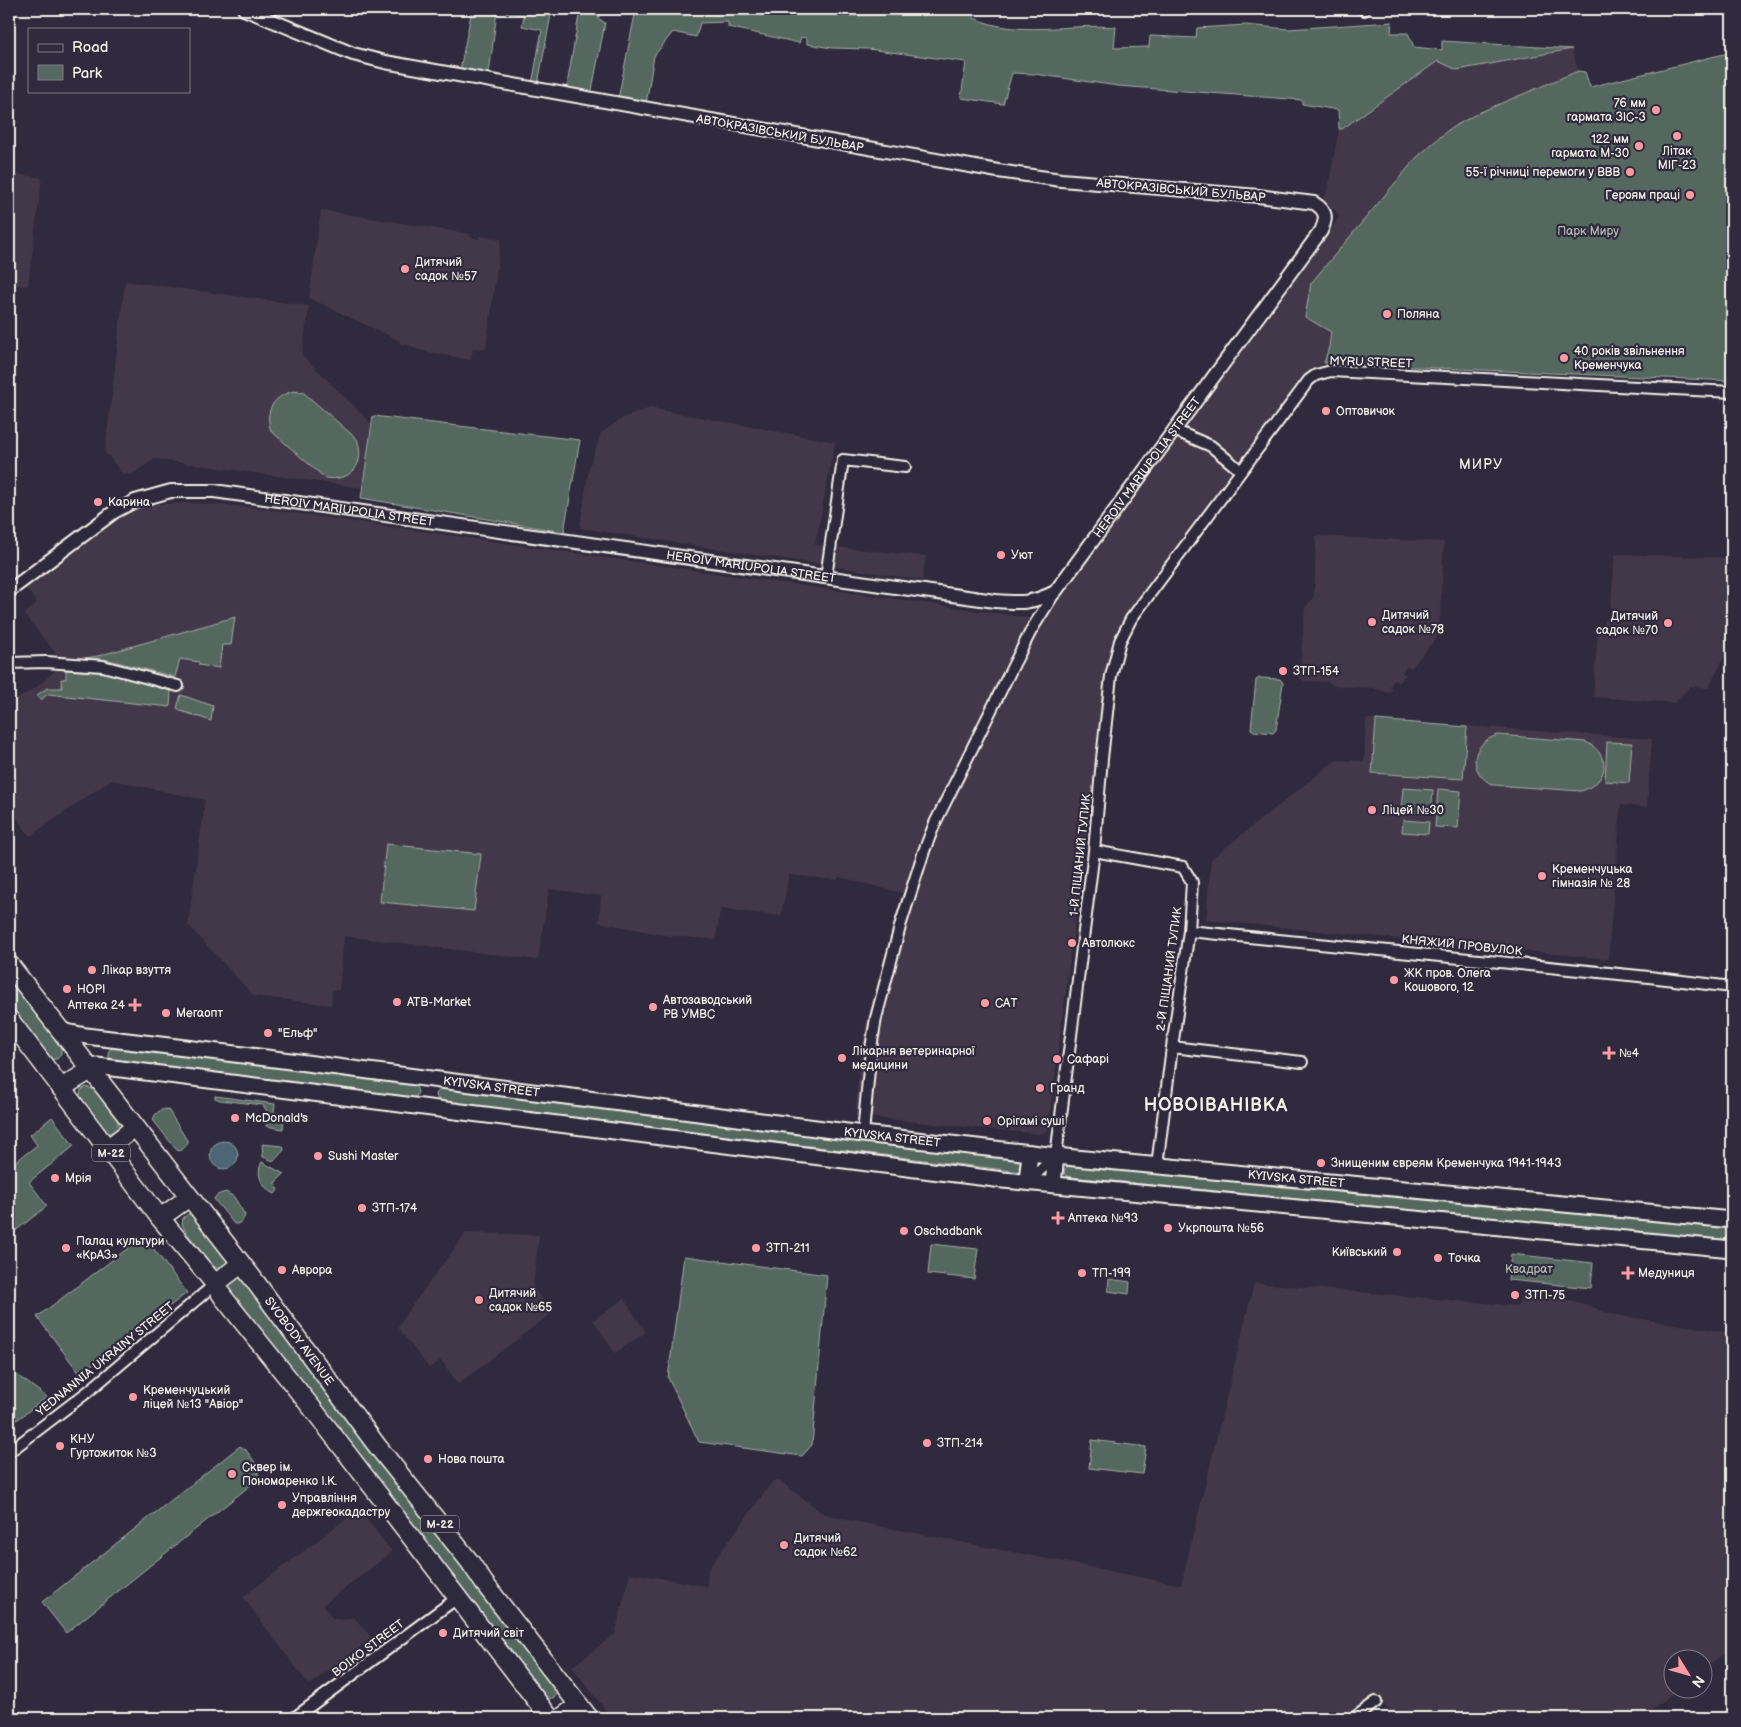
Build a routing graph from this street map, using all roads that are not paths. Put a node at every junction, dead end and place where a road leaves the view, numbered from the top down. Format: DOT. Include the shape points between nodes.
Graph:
graph roads {
  1 [pos="244,9"];
  2 [pos="1325,212"];
  3 [pos="1732,392"];
  4 [pos="1174,430"];
  5 [pos="905,468"];
  6 [pos="1241,471"];
  7 [pos="826,577"];
  8 [pos="9,591"];
  9 [pos="1055,592"];
  10 [pos="1131,620"];
  11 [pos="9,663"];
  12 [pos="178,686"];
  13 [pos="1094,852"];
  14 [pos="1189,931"];
  15 [pos="9,964"];
  16 [pos="1732,987"];
  17 [pos="9,1019"];
  18 [pos="58,1028"];
  19 [pos="1172,1047"];
  20 [pos="1302,1062"];
  21 [pos="91,1070"];
  22 [pos="428,1080"];
  23 [pos="61,1088"];
  24 [pos="424,1107"];
  25 [pos="135,1128"];
  26 [pos="863,1134"];
  27 [pos="107,1148"];
  28 [pos="1030,1153"];
  29 [pos="1056,1156"];
  30 [pos="1157,1166"];
  31 [pos="1027,1182"];
  32 [pos="1053,1184"];
  33 [pos="188,1198"];
  34 [pos="160,1218"];
  35 [pos="1732,1220"];
  36 [pos="1732,1249"];
  37 [pos="241,1264"];
  38 [pos="215,1284"];
  39 [pos="9,1452"];
  40 [pos="457,1598"];
  41 [pos="1376,1702"];
  42 [pos="584,1711"];
  43 [pos="294,1718"];
  44 [pos="550,1718"];
  45 [pos="561,1718"];
  46 [pos="1354,1718"];
  1 -- 2 [label="street, АВТОКРАЗІВСЬКИЙ БУЛЬВАР" via="353,54 385,62 998,171 1061,180 1291,200 1314,203"];
  2 -- 4 [label="street, HEROIV MARIUPOLIA STREET" via="1321,231"];
  3 -- 6 [label="street, MYRU STREET" via="1331,371 1316,374 1309,380"];
  4 -- 6 [label="street" via="1211,446"];
  4 -- 9 [label="street, HEROIV MARIUPOLIA STREET"];
  5 -- 7 [label="street" via="843,460"];
  6 -- 10 [label="street, MYRU STREET"];
  7 -- 8 [label="street, HEROIV MARIUPOLIA STREET" via="214,491 171,491 135,501 114,512"];
  7 -- 9 [label="street, HEROIV MARIUPOLIA STREET" via="1018,603 1034,602"];
  9 -- 26 [label="street" via="1008,674 924,851 876,1018"];
  10 -- 13 [label="street, 1-Й ПІЩАНИЙ ТУПИК" via="1120,641 1112,676"];
  11 -- 12 [label="street" via="103,666"];
  13 -- 14 [label="street, 2-Й ПІЩАНИЙ ТУПИК" via="1183,867 1192,882"];
  13 -- 29 [label="street, 1-Й ПІЩАНИЙ ТУПИК"];
  14 -- 16 [label="street, КНЯЖИЙ ПРОВУЛОК"];
  14 -- 19 [label="street, 2-Й ПІЩАНИЙ ТУПИК"];
  15 -- 18 [label="highway, SVOBODY AVENUE / М-22"];
  17 -- 23 [label="highway, М-22"];
  18 -- 21 [label="highway, SVOBODY AVENUE / М-22"];
  18 -- 22 [label="main road, KYIVSKA STREET" via="86,1036"];
  19 -- 20 [label="street"];
  19 -- 30 [label="street, 2-Й ПІЩАНИЙ ТУПИК"];
  21 -- 23 [label="highway"];
  21 -- 24 [label="main road" via="97,1066"];
  21 -- 25 [label="highway, SVOBODY AVENUE / М-22"];
  22 -- 24 [label="main road"];
  22 -- 26 [label="main road, KYIVSKA STREET"];
  23 -- 27 [label="highway, М-22"];
  24 -- 31 [label="main road"];
  25 -- 27 [label="highway"];
  25 -- 33 [label="highway, SVOBODY AVENUE / М-22"];
  26 -- 28 [label="main road, KYIVSKA STREET"];
  27 -- 34 [label="highway, М-22"];
  28 -- 29 [label="main road, KYIVSKA STREET"];
  28 -- 31 [label="main road"];
  29 -- 30 [label="main road, KYIVSKA STREET"];
  29 -- 31 [label="street"];
  29 -- 32 [label="main road"];
  30 -- 35 [label="main road, KYIVSKA STREET"];
  31 -- 32 [label="main road"];
  32 -- 36 [label="main road"];
  33 -- 34 [label="highway"];
  33 -- 37 [label="highway, SVOBODY AVENUE / М-22"];
  34 -- 38 [label="highway, М-22"];
  37 -- 38 [label="highway"];
  37 -- 42 [label="highway, SVOBODY AVENUE / М-22" via="378,1447"];
  38 -- 39 [label="street, YEDNANNIA UKRAINY STREET" via="90,1390"];
  38 -- 40 [label="highway, М-22"];
  40 -- 43 [label="street, BOIKO STREET"];
  40 -- 44 [label="highway, М-22"];
  41 -- 46 [label="street"];
  42 -- 45 [label="highway"];
}
